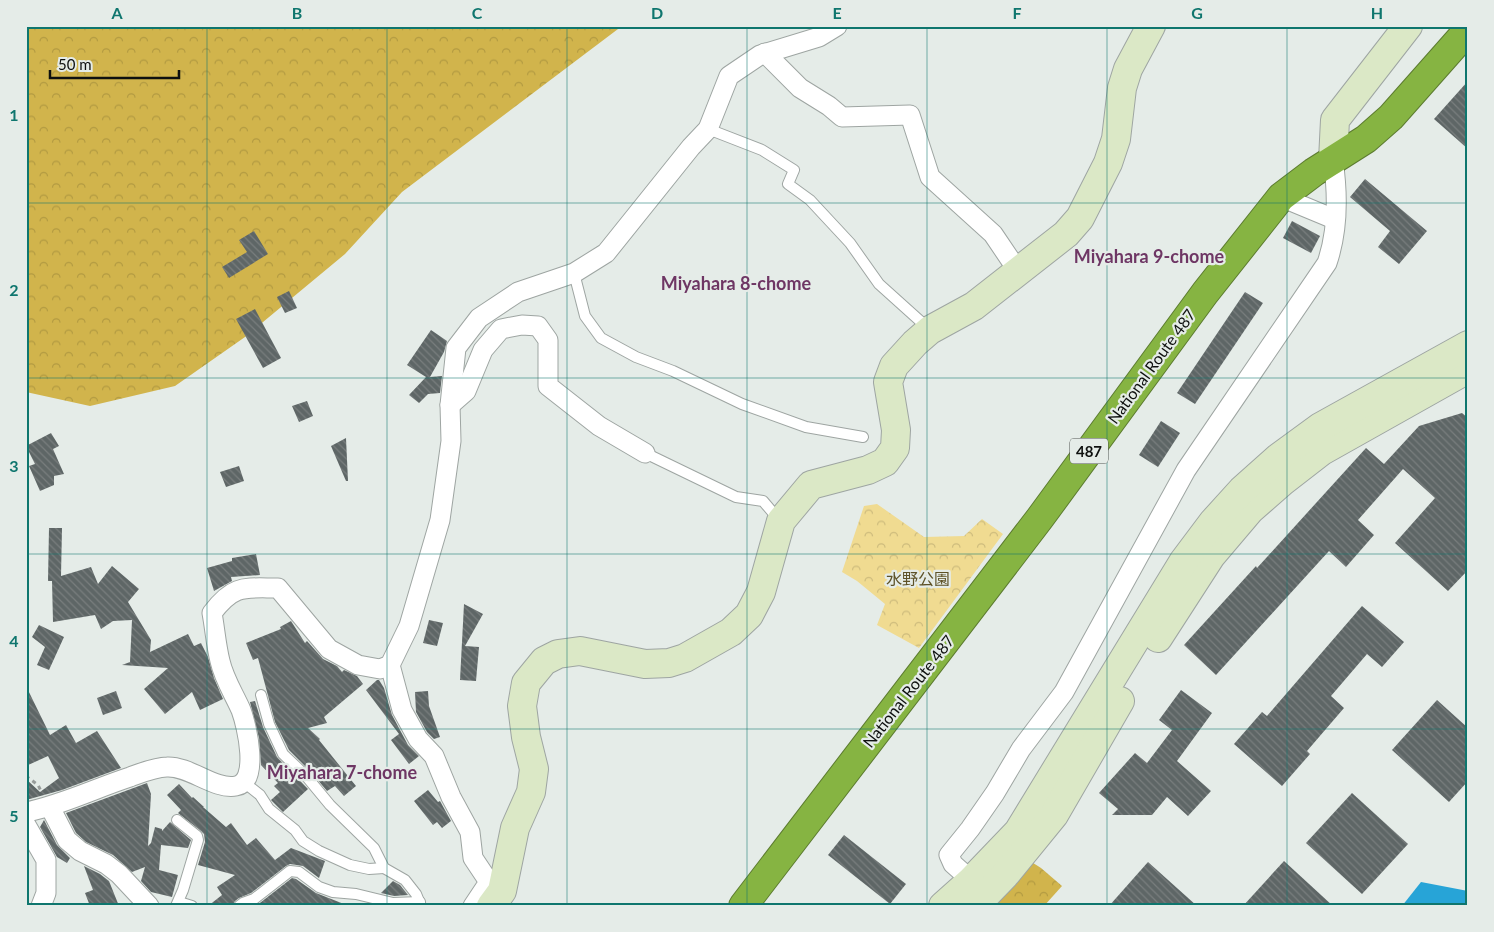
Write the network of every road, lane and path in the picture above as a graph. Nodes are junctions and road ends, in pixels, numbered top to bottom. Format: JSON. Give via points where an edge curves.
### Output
{"nodes":[{"id":1,"x":837,"y":26,"type":"edge"},
{"id":2,"x":1152,"y":26,"type":"edge"},
{"id":3,"x":1408,"y":26,"type":"edge"},
{"id":4,"x":1468,"y":30,"type":"edge"},
{"id":5,"x":764,"y":54,"type":"junction"},
{"id":6,"x":708,"y":129,"type":"junction"},
{"id":7,"x":1332,"y":160,"type":"junction"},
{"id":8,"x":1281,"y":197,"type":"junction"},
{"id":9,"x":1334,"y":219,"type":"junction"},
{"id":10,"x":1018,"y":271,"type":"junction"},
{"id":11,"x":574,"y":273,"type":"junction"},
{"id":12,"x":930,"y":330,"type":"junction"},
{"id":13,"x":1468,"y":345,"type":"edge"},
{"id":14,"x":1468,"y":369,"type":"edge"},
{"id":15,"x":450,"y":405,"type":"junction"},
{"id":16,"x":863,"y":436,"type":"dead end"},
{"id":17,"x":645,"y":453,"type":"joint"},
{"id":18,"x":781,"y":521,"type":"junction"},
{"id":19,"x":390,"y":665,"type":"junction"},
{"id":20,"x":261,"y":695,"type":"dead end"},
{"id":21,"x":245,"y":783,"type":"junction"},
{"id":22,"x":50,"y":807,"type":"junction"},
{"id":23,"x":26,"y":812,"type":"edge"},
{"id":24,"x":177,"y":820,"type":"dead end"},
{"id":25,"x":26,"y":826,"type":"edge"},
{"id":26,"x":384,"y":868,"type":"junction"},
{"id":27,"x":977,"y":893,"type":"edge"},
{"id":28,"x":177,"y":904,"type":"edge"},
{"id":29,"x":420,"y":904,"type":"edge"},
{"id":30,"x":41,"y":906,"type":"edge"},
{"id":31,"x":148,"y":906,"type":"edge"},
{"id":32,"x":192,"y":906,"type":"edge"},
{"id":33,"x":239,"y":906,"type":"edge"},
{"id":34,"x":487,"y":906,"type":"edge"},
{"id":35,"x":743,"y":906,"type":"edge"},
{"id":36,"x":943,"y":906,"type":"edge"}],
"edges":[{"from":1,"to":5,"type":"street","via":[[819,37]]},
{"from":2,"to":10,"type":"street","via":[[1128,69],[1122,88],[1116,139],[1108,163],[1080,218],[1066,234]]},
{"from":3,"to":7,"type":"street","via":[[1335,120]]},
{"from":4,"to":7,"type":"highway","name":"National Route 487","number":"487","via":[[1391,117],[1366,139]]},
{"from":5,"to":6,"type":"street","via":[[728,76]]},
{"from":5,"to":10,"type":"street","via":[[800,88],[842,117],[910,116],[930,177],[993,234]]},
{"from":6,"to":11,"type":"street","via":[[606,253]]},
{"from":6,"to":12,"type":"lane","via":[[762,150],[794,170],[788,184],[810,200],[850,243],[879,284]]},
{"from":7,"to":8,"type":"highway","name":"National Route 487","number":"487"},
{"from":7,"to":9,"type":"street","via":[[1336,184]]},
{"from":8,"to":9,"type":"street"},
{"from":8,"to":35,"type":"highway","name":"National Route 487","number":"487","via":[[1205,292],[1034,526]]},
{"from":9,"to":27,"type":"street","via":[[1333,246],[1327,263],[1186,470],[1064,692],[949,855]]},
{"from":10,"to":12,"type":"street","via":[[974,306]]},
{"from":11,"to":15,"type":"street","via":[[518,292],[479,318],[456,348]]},
{"from":11,"to":16,"type":"lane","via":[[585,316],[601,338],[742,404],[806,427]]},
{"from":12,"to":18,"type":"street","via":[[894,366],[888,382],[896,430],[895,448],[886,462],[811,485]]},
{"from":13,"to":27,"type":"street","via":[[1320,427],[1279,457],[1213,522],[1183,562],[1018,832]]},
{"from":14,"to":27,"type":"street","via":[[1322,451],[1250,510],[1211,556],[1139,668],[1054,815],[1005,875]]},
{"from":15,"to":17,"type":"street","via":[[466,391],[484,350],[501,329],[538,326],[548,340],[548,386],[599,426]]},
{"from":15,"to":19,"type":"street","via":[[450,442],[440,520],[409,626]]},
{"from":17,"to":18,"type":"lane","via":[[736,497],[763,501]]},
{"from":18,"to":34,"type":"street","via":[[761,592],[749,615],[731,632],[686,658],[669,663],[645,664],[580,652],[558,654],[544,661],[526,683],[522,706],[534,769],[531,792],[515,828],[502,892]]},
{"from":19,"to":21,"type":"street","via":[[380,669],[358,665],[329,649],[278,588],[246,588],[224,598],[212,613],[220,662],[246,727],[250,764]]},
{"from":19,"to":34,"type":"street","via":[[402,710],[418,739],[434,756],[470,832],[473,858],[489,882]]},
{"from":20,"to":26,"type":"lane","via":[[269,724],[283,754],[374,848]]},
{"from":21,"to":22,"type":"street","via":[[226,785],[167,767],[93,789]]},
{"from":21,"to":26,"type":"lane","via":[[260,794],[269,809],[295,830],[303,841],[318,851],[369,869]]},
{"from":22,"to":23,"type":"street"},
{"from":22,"to":31,"type":"street","via":[[67,840],[119,874]]},
{"from":24,"to":28,"type":"lane","via":[[198,840]]},
{"from":25,"to":30,"type":"street","via":[[46,860],[46,893]]},
{"from":26,"to":29,"type":"lane","via":[[405,880]]},
{"from":27,"to":36,"type":"street"},
{"from":28,"to":32,"type":"lane"},
{"from":29,"to":33,"type":"lane","via":[[393,903],[333,892],[319,887],[299,872],[290,871],[254,899]]}]}
